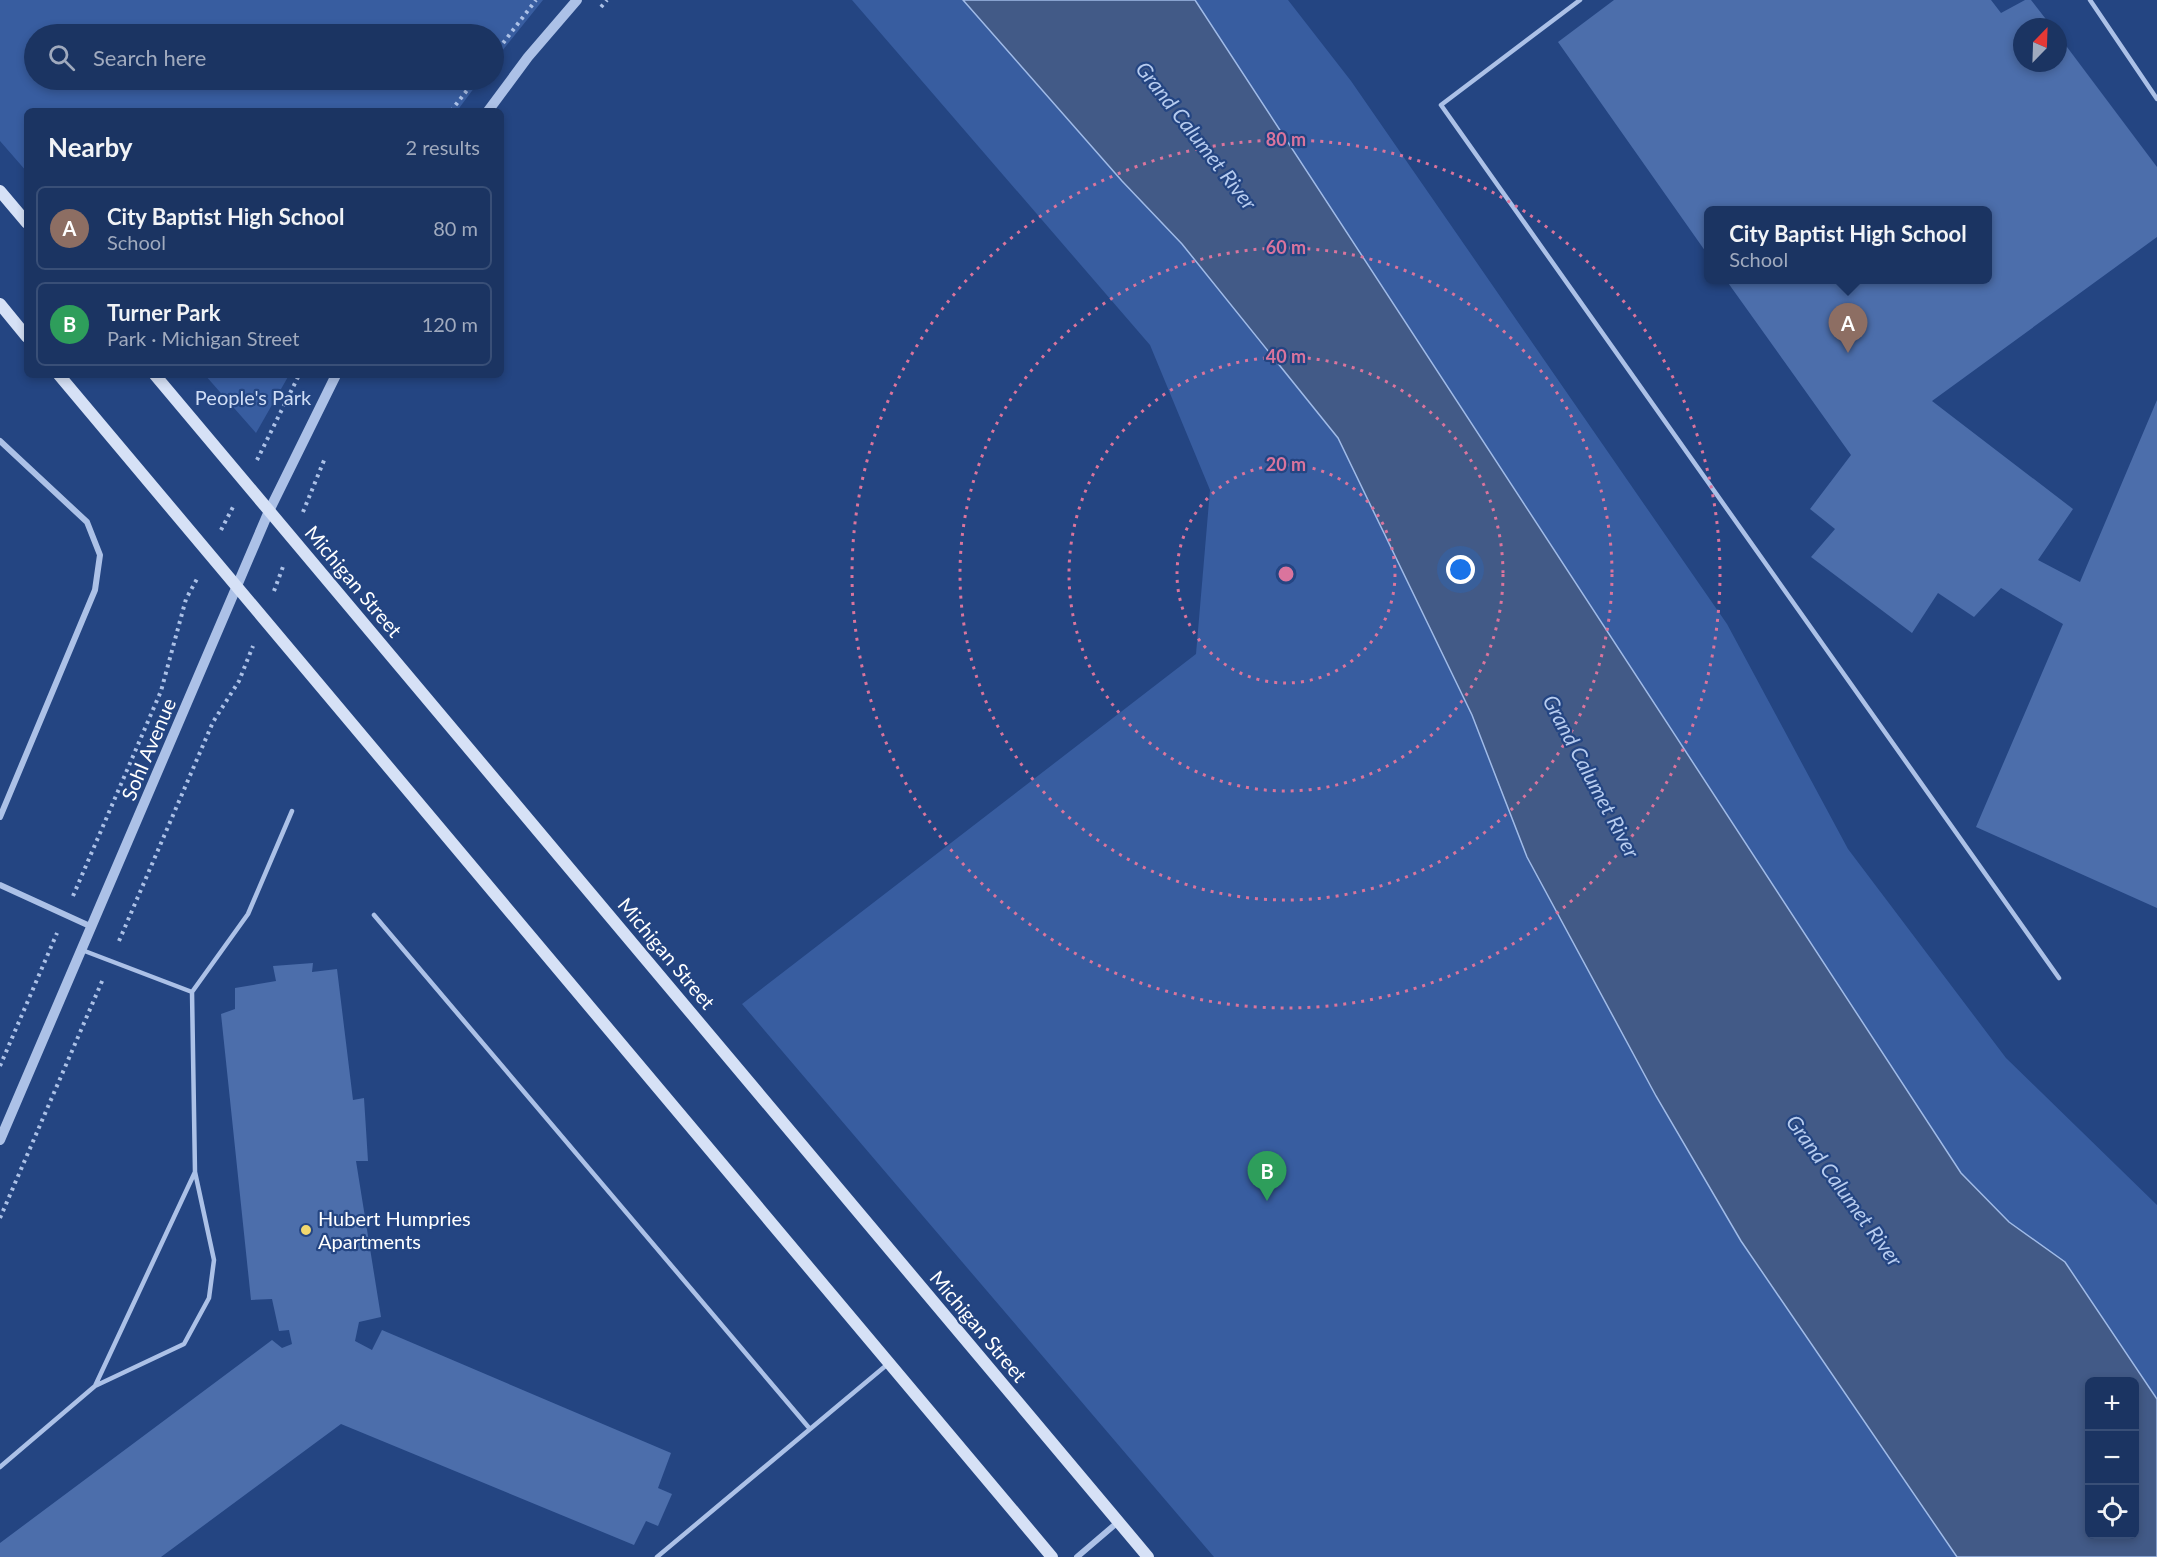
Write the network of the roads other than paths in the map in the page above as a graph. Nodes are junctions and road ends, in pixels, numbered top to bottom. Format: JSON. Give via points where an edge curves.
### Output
{"nodes":[{"id":1,"x":577,"y":0,"type":"edge"},
{"id":2,"x":1580,"y":0,"type":"edge"},
{"id":3,"x":2090,"y":0,"type":"edge"},
{"id":4,"x":2157,"y":99,"type":"edge"},
{"id":5,"x":491,"y":108,"type":"edge"},
{"id":6,"x":0,"y":191,"type":"edge"},
{"id":7,"x":24,"y":219,"type":"edge"},
{"id":8,"x":0,"y":304,"type":"edge"},
{"id":9,"x":24,"y":333,"type":"edge"},
{"id":10,"x":62,"y":378,"type":"edge"},
{"id":11,"x":158,"y":378,"type":"edge"},
{"id":12,"x":335,"y":378,"type":"edge"},
{"id":13,"x":0,"y":441,"type":"edge"},
{"id":14,"x":269,"y":511,"type":"junction"},
{"id":15,"x":238,"y":588,"type":"junction"},
{"id":16,"x":3,"y":802,"type":"edge"},
{"id":17,"x":292,"y":811,"type":"dead end"},
{"id":18,"x":0,"y":817,"type":"edge"},
{"id":19,"x":0,"y":885,"type":"edge"},
{"id":20,"x":374,"y":915,"type":"dead end"},
{"id":21,"x":92,"y":927,"type":"junction"},
{"id":22,"x":82,"y":950,"type":"junction"},
{"id":23,"x":2059,"y":978,"type":"dead end"},
{"id":24,"x":192,"y":992,"type":"junction"},
{"id":25,"x":0,"y":1140,"type":"edge"},
{"id":26,"x":195,"y":1172,"type":"junction"},
{"id":27,"x":889,"y":1363,"type":"junction"},
{"id":28,"x":95,"y":1386,"type":"junction"},
{"id":29,"x":810,"y":1429,"type":"junction"},
{"id":30,"x":0,"y":1467,"type":"edge"},
{"id":31,"x":1118,"y":1522,"type":"junction"},
{"id":32,"x":657,"y":1557,"type":"edge"},
{"id":33,"x":1052,"y":1557,"type":"edge"},
{"id":34,"x":1077,"y":1557,"type":"edge"},
{"id":35,"x":1148,"y":1557,"type":"edge"}],
"edges":[{"from":1,"to":5,"type":"street"},
{"from":2,"to":23,"type":"lane","via":[[1441,105]]},
{"from":3,"to":4,"type":"lane"},
{"from":6,"to":7,"type":"main road"},
{"from":8,"to":9,"type":"main road"},
{"from":10,"to":15,"type":"main road"},
{"from":11,"to":14,"type":"main road","name":"Michigan Street"},
{"from":12,"to":14,"type":"street","name":"Sohl Avenue"},
{"from":13,"to":16,"type":"street","via":[[87,522],[100,555],[95,590]]},
{"from":14,"to":15,"type":"street","name":"Sohl Avenue"},
{"from":14,"to":31,"type":"main road","name":"Michigan Street"},
{"from":15,"to":21,"type":"street","name":"Sohl Avenue"},
{"from":15,"to":27,"type":"main road"},
{"from":16,"to":18,"type":"street"},
{"from":17,"to":24,"type":"lane","via":[[248,914]]},
{"from":19,"to":21,"type":"street"},
{"from":20,"to":29,"type":"lane"},
{"from":21,"to":22,"type":"street","name":"Sohl Avenue"},
{"from":22,"to":24,"type":"lane"},
{"from":22,"to":25,"type":"street","name":"Sohl Avenue"},
{"from":24,"to":26,"type":"lane"},
{"from":26,"to":28,"type":"lane"},
{"from":26,"to":28,"type":"lane","via":[[214,1260],[209,1299],[184,1344]]},
{"from":27,"to":29,"type":"lane"},
{"from":27,"to":33,"type":"main road"},
{"from":28,"to":30,"type":"lane"},
{"from":29,"to":32,"type":"lane"},
{"from":31,"to":34,"type":"street"},
{"from":31,"to":35,"type":"main road","name":"Michigan Street"}]}
